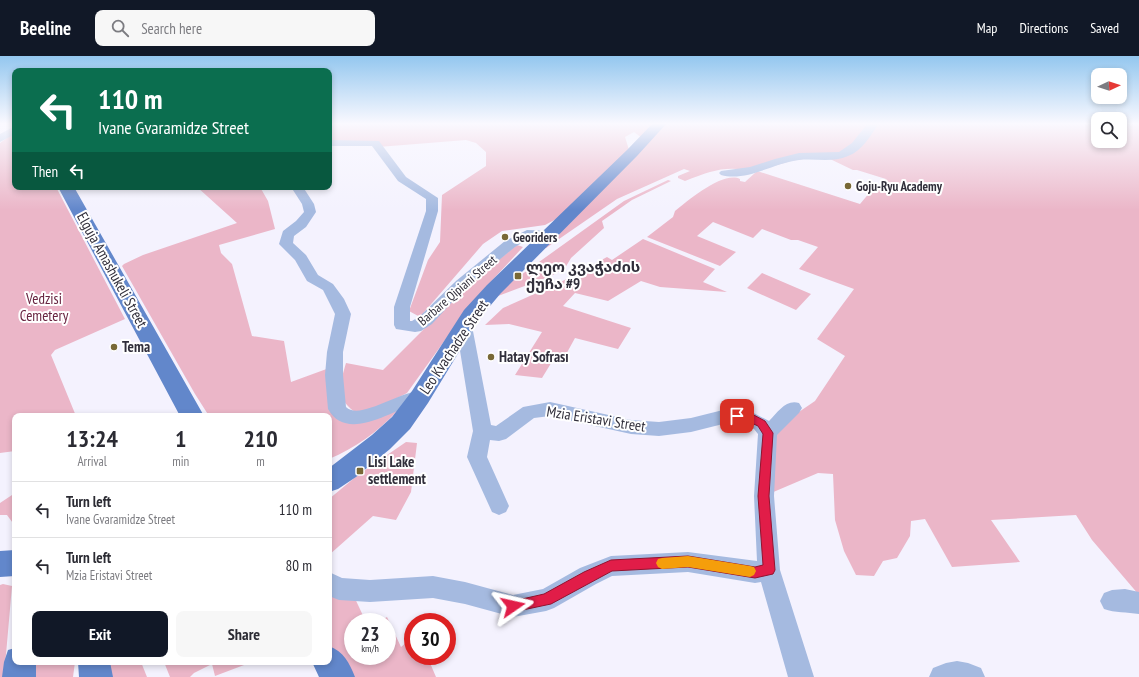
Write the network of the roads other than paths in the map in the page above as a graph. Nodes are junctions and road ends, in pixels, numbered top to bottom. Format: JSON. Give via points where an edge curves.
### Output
{"nodes":[{"id":1,"x":382,"y":152,"type":"edge"},
{"id":2,"x":633,"y":152,"type":"edge"},
{"id":3,"x":848,"y":152,"type":"edge"},
{"id":4,"x":726,"y":173,"type":"dead end"},
{"id":5,"x":68,"y":190,"type":"edge"},
{"id":6,"x":299,"y":190,"type":"edge"},
{"id":7,"x":549,"y":234,"type":"junction"},
{"id":8,"x":464,"y":326,"type":"junction"},
{"id":9,"x":420,"y":397,"type":"junction"},
{"id":10,"x":792,"y":408,"type":"dead end"},
{"id":11,"x":190,"y":413,"type":"edge"},
{"id":12,"x":482,"y":431,"type":"junction"},
{"id":13,"x":768,"y":433,"type":"junction"},
{"id":14,"x":367,"y":452,"type":"junction"},
{"id":15,"x":332,"y":468,"type":"edge"},
{"id":16,"x":332,"y":479,"type":"edge"},
{"id":17,"x":499,"y":506,"type":"dead end"},
{"id":18,"x":12,"y":563,"type":"edge"},
{"id":19,"x":0,"y":564,"type":"edge"},
{"id":20,"x":769,"y":570,"type":"junction"},
{"id":21,"x":332,"y":585,"type":"edge"},
{"id":22,"x":1112,"y":601,"type":"dead end"},
{"id":23,"x":1139,"y":603,"type":"edge"},
{"id":24,"x":20,"y":665,"type":"edge"},
{"id":25,"x":94,"y":665,"type":"edge"},
{"id":26,"x":330,"y":665,"type":"edge"},
{"id":27,"x":19,"y":677,"type":"edge"},
{"id":28,"x":96,"y":677,"type":"edge"},
{"id":29,"x":338,"y":677,"type":"edge"},
{"id":30,"x":801,"y":677,"type":"edge"}],
"edges":[{"from":1,"to":7,"type":"street","name":"Barbare Qipiani Street","via":[[402,179],[432,198],[432,211],[402,307],[402,325],[415,327],[426,320],[461,284],[510,244],[527,234]]},
{"from":2,"to":7,"type":"main road","name":"Leo Kvachadze Street"},
{"from":3,"to":4,"type":"street","via":[[833,158],[799,157],[751,170]]},
{"from":5,"to":11,"type":"main road","name":"Elguja Amashukeli Street"},
{"from":6,"to":9,"type":"street","via":[[310,212],[301,224],[288,234],[286,244],[301,258],[312,278],[328,287],[343,314],[335,352],[337,409],[348,416],[362,416]]},
{"from":7,"to":8,"type":"main road","name":"Leo Kvachadze Street","via":[[494,289]]},
{"from":8,"to":9,"type":"main road","name":"Leo Kvachadze Street"},
{"from":8,"to":12,"type":"street"},
{"from":9,"to":14,"type":"main road","name":"Leo Kvachadze Street","via":[[401,423]]},
{"from":10,"to":13,"type":"street"},
{"from":12,"to":13,"type":"street","name":"Mzia Eristavi Street","via":[[499,434],[529,412],[550,409],[630,427],[659,429],[691,425],[727,416],[746,416],[761,424]]},
{"from":12,"to":17,"type":"street","via":[[477,457]]},
{"from":13,"to":20,"type":"street","via":[[764,496]]},
{"from":14,"to":15,"type":"main road","name":"Leo Kvachadze Street"},
{"from":14,"to":16,"type":"main road","name":"Leo Kvachadze Street"},
{"from":18,"to":19,"type":"main road"},
{"from":20,"to":21,"type":"street","via":[[755,572],[688,562],[611,566],[546,600],[513,606],[433,587],[370,591],[339,589]]},
{"from":20,"to":30,"type":"street"},
{"from":22,"to":23,"type":"street"},
{"from":24,"to":27,"type":"main road"},
{"from":25,"to":28,"type":"main road"},
{"from":26,"to":29,"type":"main road"}]}
